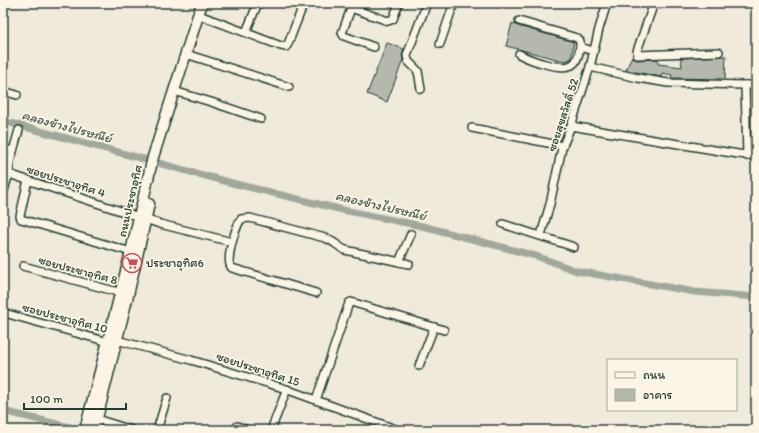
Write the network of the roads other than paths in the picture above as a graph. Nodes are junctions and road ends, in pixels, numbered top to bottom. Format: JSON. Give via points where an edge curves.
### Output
{"nodes":[{"id":1,"x":202,"y":3,"type":"edge"},
{"id":2,"x":210,"y":3,"type":"edge"},
{"id":3,"x":258,"y":3,"type":"edge"},
{"id":4,"x":304,"y":3,"type":"edge"},
{"id":5,"x":400,"y":3,"type":"edge"},
{"id":6,"x":427,"y":3,"type":"edge"},
{"id":7,"x":454,"y":3,"type":"edge"},
{"id":8,"x":607,"y":3,"type":"edge"},
{"id":9,"x":654,"y":3,"type":"edge"},
{"id":10,"x":352,"y":6,"type":"edge"},
{"id":11,"x":202,"y":16,"type":"junction"},
{"id":12,"x":519,"y":21,"type":"dead end"},
{"id":13,"x":246,"y":32,"type":"junction"},
{"id":14,"x":440,"y":44,"type":"dead end"},
{"id":15,"x":374,"y":47,"type":"dead end"},
{"id":16,"x":580,"y":47,"type":"junction"},
{"id":17,"x":593,"y":50,"type":"junction"},
{"id":18,"x":719,"y":52,"type":"dead end"},
{"id":19,"x":519,"y":54,"type":"dead end"},
{"id":20,"x":190,"y":55,"type":"junction"},
{"id":21,"x":590,"y":67,"type":"junction"},
{"id":22,"x":745,"y":85,"type":"junction"},
{"id":23,"x":756,"y":85,"type":"edge"},
{"id":24,"x":290,"y":87,"type":"dead end"},
{"id":25,"x":421,"y":89,"type":"dead end"},
{"id":26,"x":3,"y":91,"type":"edge"},
{"id":27,"x":177,"y":92,"type":"junction"},
{"id":28,"x":17,"y":95,"type":"dead end"},
{"id":29,"x":261,"y":118,"type":"dead end"},
{"id":30,"x":571,"y":126,"type":"junction"},
{"id":31,"x":472,"y":128,"type":"dead end"},
{"id":32,"x":19,"y":130,"type":"dead end"},
{"id":33,"x":563,"y":146,"type":"junction"},
{"id":34,"x":3,"y":148,"type":"edge"},
{"id":35,"x":13,"y":151,"type":"junction"},
{"id":36,"x":747,"y":156,"type":"junction"},
{"id":37,"x":756,"y":156,"type":"edge"},
{"id":38,"x":9,"y":174,"type":"junction"},
{"id":39,"x":28,"y":180,"type":"junction"},
{"id":40,"x":3,"y":190,"type":"edge"},
{"id":41,"x":142,"y":218,"type":"junction"},
{"id":42,"x":502,"y":224,"type":"dead end"},
{"id":43,"x":411,"y":234,"type":"dead end"},
{"id":44,"x":541,"y":235,"type":"junction"},
{"id":45,"x":232,"y":242,"type":"junction"},
{"id":46,"x":574,"y":247,"type":"dead end"},
{"id":47,"x":131,"y":252,"type":"junction"},
{"id":48,"x":400,"y":262,"type":"junction"},
{"id":49,"x":409,"y":264,"type":"dead end"},
{"id":50,"x":23,"y":266,"type":"dead end"},
{"id":51,"x":316,"y":293,"type":"dead end"},
{"id":52,"x":125,"y":294,"type":"junction"},
{"id":53,"x":8,"y":314,"type":"dead end"},
{"id":54,"x":434,"y":327,"type":"junction"},
{"id":55,"x":444,"y":330,"type":"dead end"},
{"id":56,"x":112,"y":341,"type":"junction"},
{"id":57,"x":419,"y":366,"type":"dead end"},
{"id":58,"x":287,"y":389,"type":"junction"},
{"id":59,"x":167,"y":398,"type":"dead end"},
{"id":60,"x":316,"y":400,"type":"junction"},
{"id":61,"x":91,"y":425,"type":"edge"},
{"id":62,"x":237,"y":426,"type":"dead end"},
{"id":63,"x":132,"y":430,"type":"edge"},
{"id":64,"x":157,"y":430,"type":"edge"},
{"id":65,"x":247,"y":430,"type":"edge"},
{"id":66,"x":271,"y":430,"type":"edge"},
{"id":67,"x":398,"y":430,"type":"edge"}],
"edges":[{"from":1,"to":11,"type":"main road","name":"ถนนประชาอุทิศ"},
{"from":2,"to":11,"type":"main road","name":"ถนนประชาอุทิศ"},
{"from":3,"to":13,"type":"street"},
{"from":4,"to":13,"type":"street","via":[[286,47]]},
{"from":5,"to":10,"type":"street","via":[[392,21]]},
{"from":6,"to":25,"type":"street","via":[[407,55],[408,61],[418,71]]},
{"from":7,"to":14,"type":"street"},
{"from":8,"to":17,"type":"street","name":"ซอยสุขสวัสดิ์ 52"},
{"from":9,"to":18,"type":"street","via":[[636,51],[638,54]]},
{"from":10,"to":15,"type":"street","via":[[342,31],[344,36]]},
{"from":11,"to":13,"type":"street"},
{"from":11,"to":20,"type":"main road","name":"ถนนประชาอุทิศ"},
{"from":12,"to":16,"type":"street","via":[[577,38]]},
{"from":16,"to":17,"type":"street"},
{"from":16,"to":19,"type":"street","via":[[576,62],[570,66],[550,65]]},
{"from":17,"to":21,"type":"street","name":"ซอยสุขสวัสดิ์ 52"},
{"from":20,"to":24,"type":"street"},
{"from":20,"to":27,"type":"main road","name":"ถนนประชาอุทิศ"},
{"from":21,"to":22,"type":"street","via":[[660,82]]},
{"from":21,"to":30,"type":"street","name":"ซอยสุขสวัสดิ์ 52"},
{"from":22,"to":23,"type":"street"},
{"from":22,"to":36,"type":"street"},
{"from":26,"to":28,"type":"street"},
{"from":27,"to":29,"type":"street"},
{"from":27,"to":41,"type":"main road","name":"ถนนประชาอุทิศ","via":[[155,162]]},
{"from":30,"to":33,"type":"street","name":"ซอยสุขสวัสดิ์ 52"},
{"from":30,"to":36,"type":"street"},
{"from":31,"to":33,"type":"street"},
{"from":32,"to":35,"type":"street"},
{"from":33,"to":44,"type":"street","name":"ซอยสุขสวัสดิ์ 52"},
{"from":34,"to":35,"type":"street"},
{"from":35,"to":38,"type":"street"},
{"from":36,"to":37,"type":"street"},
{"from":38,"to":39,"type":"street","name":"ซอยประชาอุทิศ 4"},
{"from":38,"to":40,"type":"street"},
{"from":39,"to":41,"type":"street","name":"ซอยประชาอุทิศ 4"},
{"from":39,"to":47,"type":"street","via":[[21,219]]},
{"from":41,"to":45,"type":"street","name":"ซอยประชาอุทิศ 4"},
{"from":41,"to":47,"type":"main road","name":"ถนนประชาอุทิศ"},
{"from":41,"to":52,"type":"main road","name":"ถนนประชาอุทิศ"},
{"from":42,"to":44,"type":"street"},
{"from":43,"to":48,"type":"street"},
{"from":44,"to":46,"type":"street"},
{"from":45,"to":48,"type":"street","via":[[240,221],[250,218],[325,238],[345,250]]},
{"from":45,"to":51,"type":"street","via":[[229,262],[232,268]]},
{"from":47,"to":52,"type":"main road","name":"ถนนประชาอุทิศ"},
{"from":48,"to":49,"type":"street"},
{"from":50,"to":52,"type":"street","name":"ซอยประชาอุทิศ 8"},
{"from":52,"to":56,"type":"main road","name":"ถนนประชาอุทิศ"},
{"from":53,"to":56,"type":"street","name":"ซอยประชาอุทิศ 10"},
{"from":54,"to":55,"type":"street"},
{"from":54,"to":57,"type":"street"},
{"from":54,"to":60,"type":"street","via":[[349,303]]},
{"from":56,"to":58,"type":"street","name":"ซอยประชาอุทิศ 15","via":[[191,360]]},
{"from":56,"to":61,"type":"main road","name":"ถนนประชาอุทิศ"},
{"from":58,"to":60,"type":"street","name":"ซอยประชาอุทิศ 15"},
{"from":58,"to":66,"type":"street"},
{"from":59,"to":64,"type":"street"},
{"from":60,"to":67,"type":"street","name":"ซอยประชาอุทิศ 15"},
{"from":61,"to":63,"type":"street"},
{"from":62,"to":65,"type":"street"}]}
